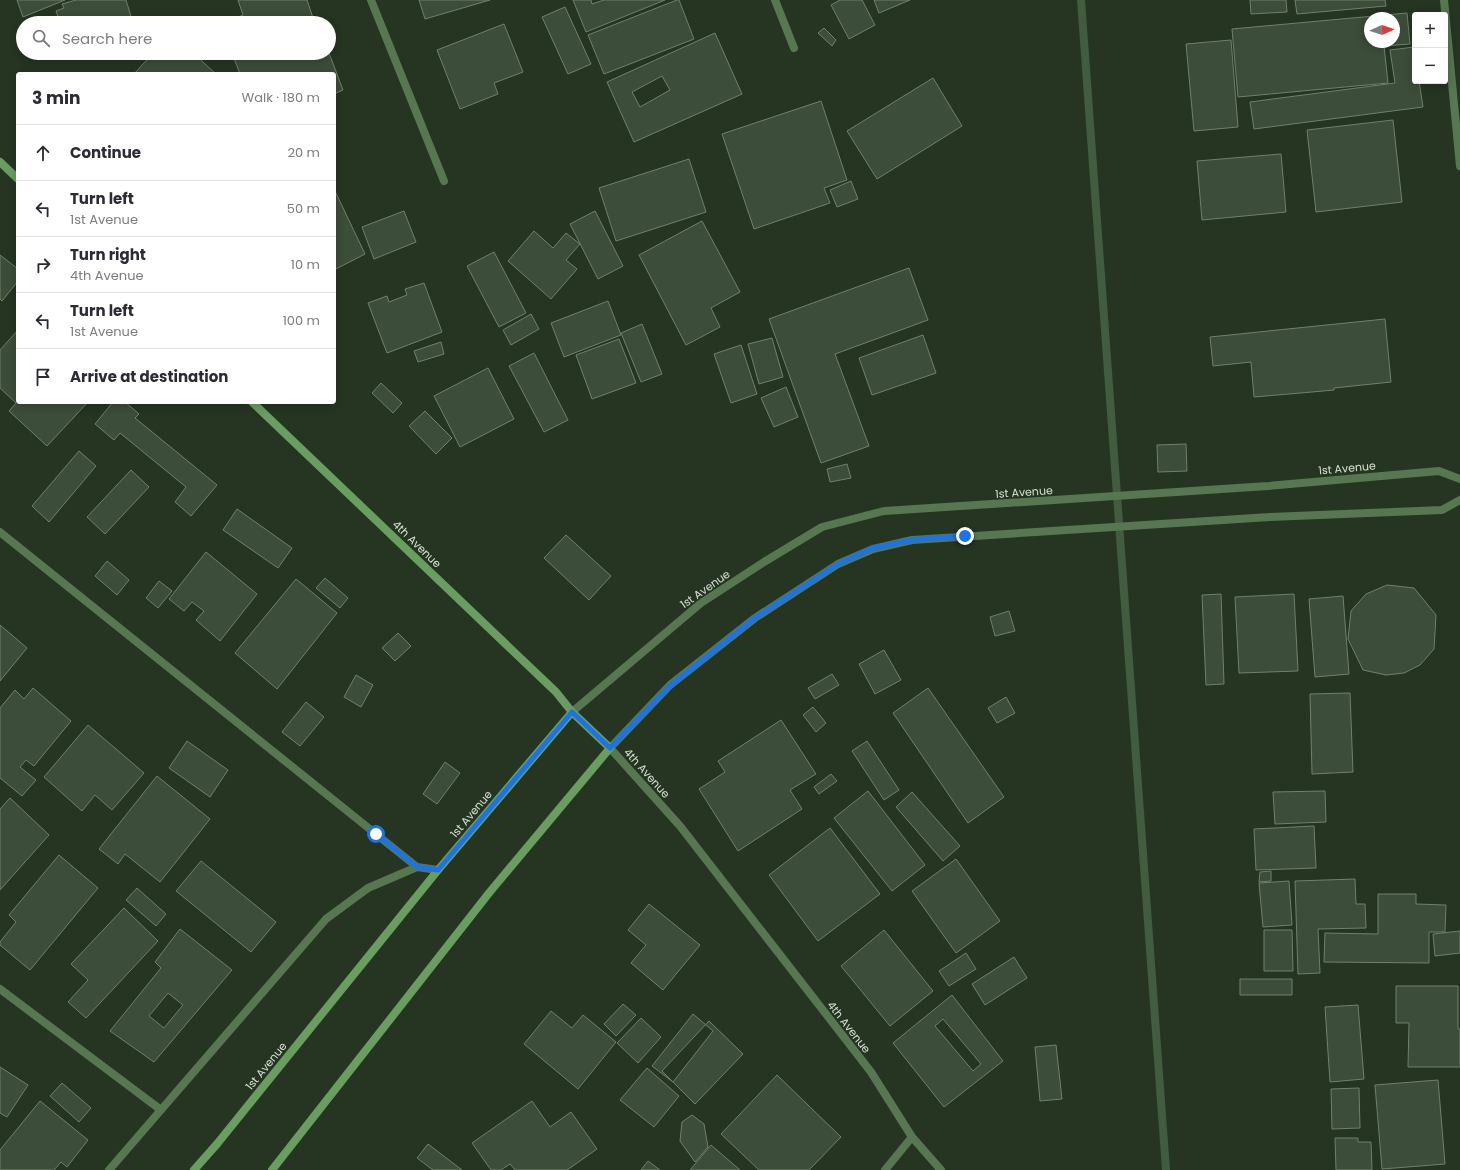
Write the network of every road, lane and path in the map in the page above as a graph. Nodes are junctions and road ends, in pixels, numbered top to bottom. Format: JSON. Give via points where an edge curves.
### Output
{"nodes":[{"id":1,"x":371,"y":0,"type":"edge"},
{"id":2,"x":775,"y":0,"type":"edge"},
{"id":3,"x":1444,"y":0,"type":"edge"},
{"id":4,"x":794,"y":48,"type":"dead end"},
{"id":5,"x":0,"y":162,"type":"edge"},
{"id":6,"x":1460,"y":166,"type":"edge"},
{"id":7,"x":16,"y":177,"type":"edge"},
{"id":8,"x":444,"y":181,"type":"dead end"},
{"id":9,"x":254,"y":404,"type":"edge"},
{"id":10,"x":1460,"y":479,"type":"edge"},
{"id":11,"x":1460,"y":500,"type":"edge"},
{"id":12,"x":0,"y":532,"type":"edge"},
{"id":13,"x":572,"y":712,"type":"junction"},
{"id":14,"x":610,"y":748,"type":"junction"},
{"id":15,"x":417,"y":867,"type":"junction"},
{"id":16,"x":438,"y":870,"type":"junction"},
{"id":17,"x":0,"y":989,"type":"edge"},
{"id":18,"x":160,"y":1110,"type":"junction"},
{"id":19,"x":912,"y":1137,"type":"junction"},
{"id":20,"x":109,"y":1170,"type":"edge"},
{"id":21,"x":194,"y":1170,"type":"edge"},
{"id":22,"x":272,"y":1170,"type":"edge"},
{"id":23,"x":885,"y":1170,"type":"edge"},
{"id":24,"x":941,"y":1170,"type":"edge"}],
"edges":[{"from":1,"to":8,"type":"street"},
{"from":2,"to":4,"type":"street"},
{"from":3,"to":6,"type":"street"},
{"from":5,"to":7,"type":"main road"},
{"from":9,"to":13,"type":"main road","name":"4th Avenue","via":[[556,692]]},
{"from":10,"to":13,"type":"street","name":"1st Avenue","via":[[1439,471],[1268,486],[884,512],[822,527],[701,603]]},
{"from":11,"to":14,"type":"street","via":[[1442,510],[1270,517],[965,536],[912,540],[873,548],[838,564],[755,618],[676,681]]},
{"from":12,"to":15,"type":"street"},
{"from":13,"to":14,"type":"main road","name":"4th Avenue"},
{"from":13,"to":16,"type":"main road","name":"1st Avenue"},
{"from":14,"to":19,"type":"street","name":"4th Avenue","via":[[695,845],[870,1072]]},
{"from":14,"to":22,"type":"main road","via":[[489,893]]},
{"from":15,"to":16,"type":"street"},
{"from":15,"to":18,"type":"street","via":[[368,888],[326,919]]},
{"from":16,"to":21,"type":"main road","name":"1st Avenue"},
{"from":17,"to":18,"type":"street"},
{"from":18,"to":20,"type":"street"},
{"from":19,"to":23,"type":"street"},
{"from":19,"to":24,"type":"street","name":"4th Avenue"}]}
